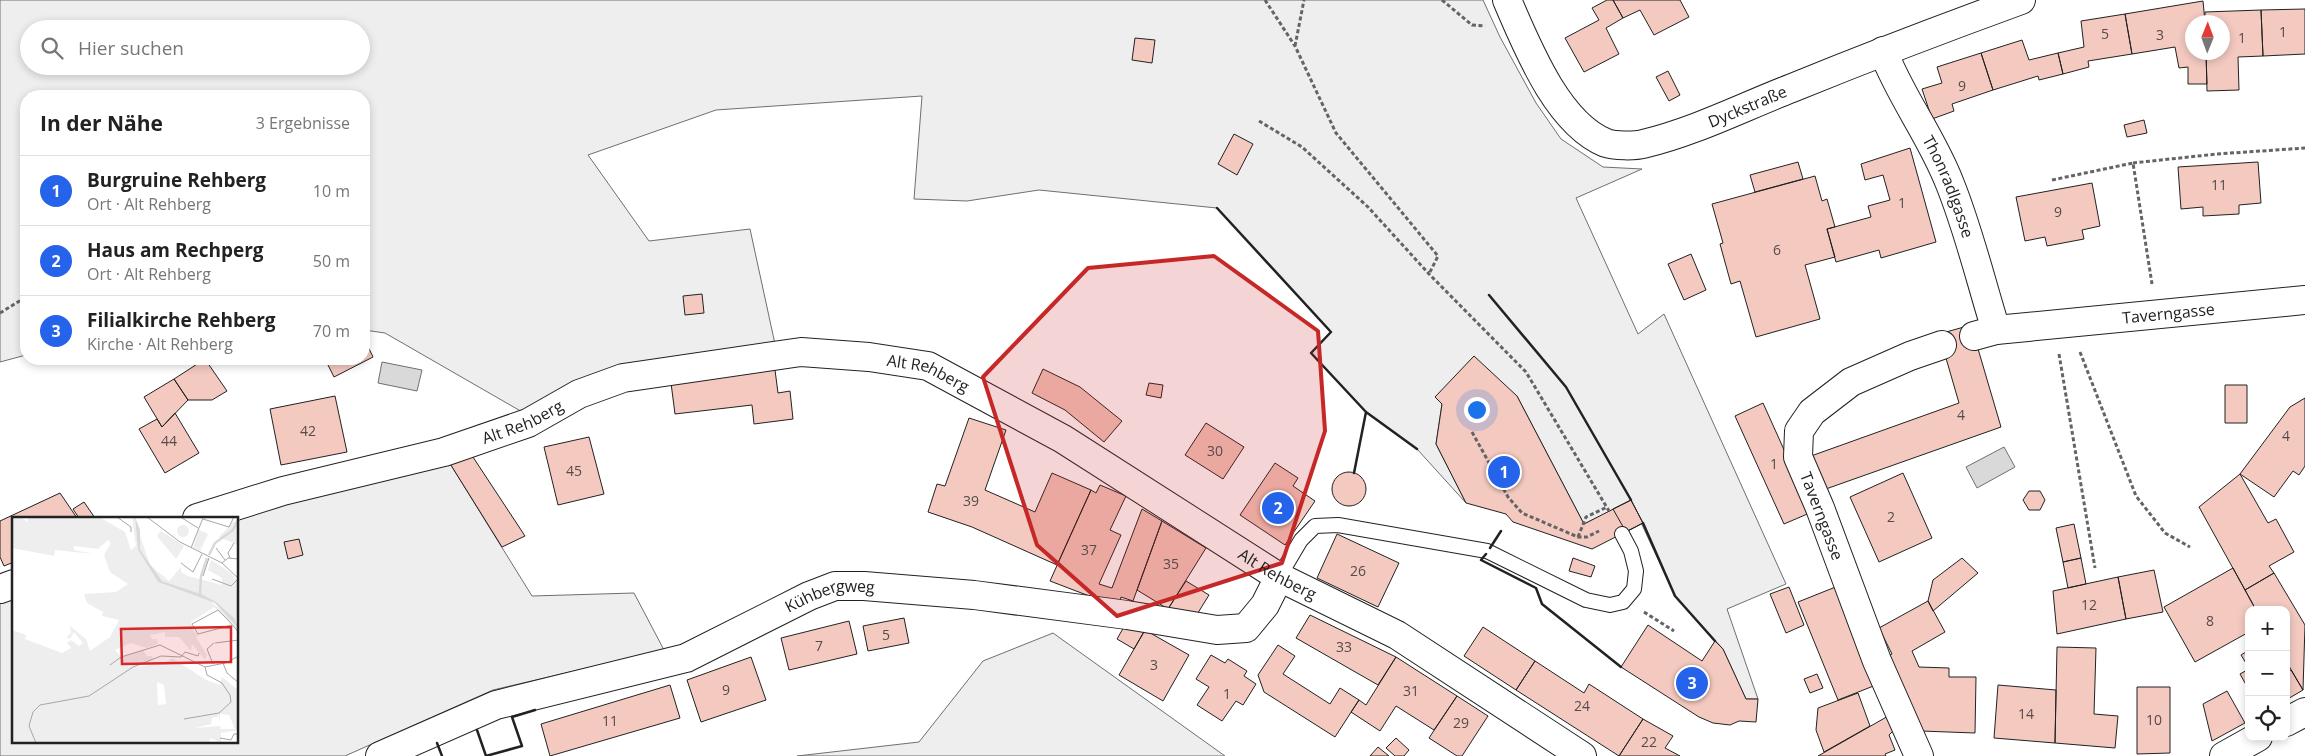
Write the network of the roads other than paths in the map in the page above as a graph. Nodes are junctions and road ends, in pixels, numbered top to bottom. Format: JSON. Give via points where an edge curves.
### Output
{"nodes":[{"id":1,"x":1507,"y":0,"type":"edge"},
{"id":2,"x":2021,"y":0,"type":"edge"},
{"id":3,"x":1883,"y":51,"type":"junction"},
{"id":4,"x":2305,"y":300,"type":"edge"},
{"id":5,"x":1985,"y":333,"type":"joint"},
{"id":6,"x":1942,"y":345,"type":"dead end"},
{"id":7,"x":200,"y":517,"type":"edge"},
{"id":8,"x":1622,"y":534,"type":"dead end"},
{"id":9,"x":1279,"y":577,"type":"junction"},
{"id":10,"x":12,"y":585,"type":"edge"},
{"id":11,"x":0,"y":589,"type":"edge"},
{"id":12,"x":2305,"y":712,"type":"edge"},
{"id":13,"x":2290,"y":720,"type":"edge"},
{"id":14,"x":2251,"y":741,"type":"edge"},
{"id":15,"x":380,"y":756,"type":"edge"},
{"id":16,"x":1582,"y":756,"type":"edge"},
{"id":17,"x":1919,"y":756,"type":"edge"},
{"id":18,"x":2224,"y":756,"type":"edge"}],
"edges":[{"from":1,"to":3,"type":"street","name":"Dyckstraße","via":[[1553,92],[1578,126],[1607,143],[1641,144],[1683,132]]},
{"from":2,"to":3,"type":"street","name":"Dyckstraße"},
{"from":3,"to":5,"type":"street","name":"Thonradlgasse","via":[[1894,79],[1950,183]]},
{"from":4,"to":5,"type":"street","name":"Taverngasse"},
{"from":6,"to":17,"type":"street","name":"Taverngasse","via":[[1852,382],[1812,412],[1799,431],[1798,457],[1877,661]]},
{"from":7,"to":9,"type":"street","name":"Alt Rehberg","via":[[283,491],[444,452],[528,423],[579,394],[623,378],[801,352],[928,366],[1063,439]]},
{"from":8,"to":9,"type":"lane","via":[[1636,571],[1634,589],[1623,602],[1610,605],[1586,600],[1488,551],[1338,524],[1315,526],[1301,540]]},
{"from":9,"to":15,"type":"street","name":"Kühbergweg","via":[[1265,605],[1246,628],[1217,630],[974,595],[835,586],[686,658],[496,705]]},
{"from":9,"to":16,"type":"street","name":"Alt Rehberg","via":[[1397,634]]},
{"from":10,"to":11,"type":"street"},
{"from":12,"to":13,"type":"street"},
{"from":14,"to":18,"type":"street"}]}
